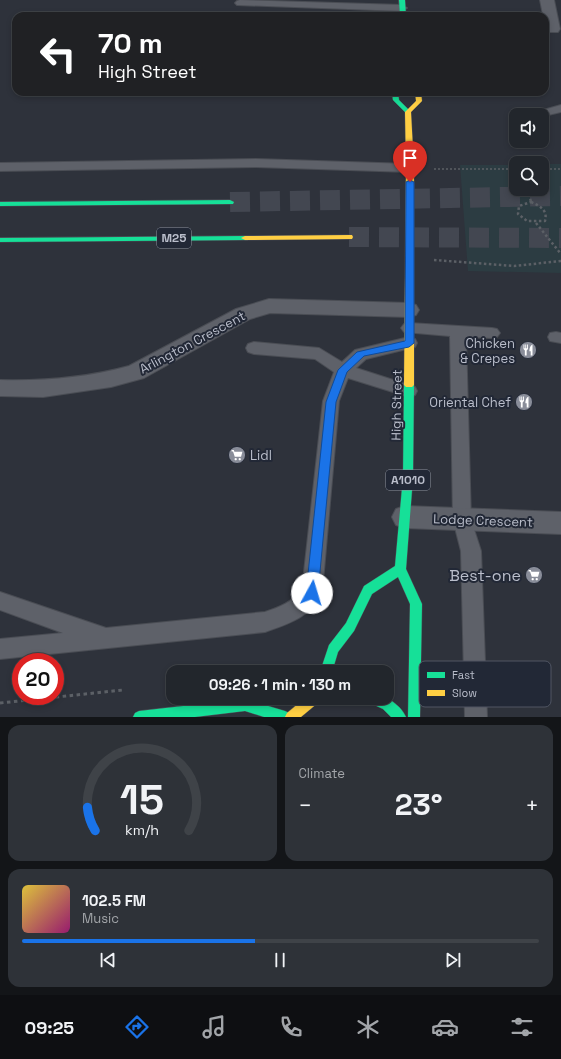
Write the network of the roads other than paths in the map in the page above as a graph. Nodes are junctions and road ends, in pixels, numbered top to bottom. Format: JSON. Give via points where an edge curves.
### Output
{"nodes":[{"id":1,"x":547,"y":0,"type":"edge"},
{"id":2,"x":241,"y":2,"type":"edge"},
{"id":3,"x":402,"y":8,"type":"edge"},
{"id":4,"x":239,"y":12,"type":"edge"},
{"id":5,"x":553,"y":29,"type":"edge"},
{"id":6,"x":396,"y":96,"type":"edge"},
{"id":7,"x":419,"y":96,"type":"edge"},
{"id":8,"x":561,"y":108,"type":"edge"},
{"id":9,"x":408,"y":112,"type":"junction"},
{"id":10,"x":549,"y":112,"type":"edge"},
{"id":11,"x":0,"y":167,"type":"edge"},
{"id":12,"x":410,"y":168,"type":"junction"},
{"id":13,"x":230,"y":202,"type":"tunnel mouth"},
{"id":14,"x":0,"y":204,"type":"edge"},
{"id":15,"x":349,"y":237,"type":"tunnel mouth"},
{"id":16,"x":0,"y":240,"type":"edge"},
{"id":17,"x":409,"y":327,"type":"junction"},
{"id":18,"x":458,"y":330,"type":"junction"},
{"id":19,"x":492,"y":333,"type":"dead end"},
{"id":20,"x":254,"y":348,"type":"dead end"},
{"id":21,"x":343,"y":370,"type":"junction"},
{"id":22,"x":0,"y":388,"type":"edge"},
{"id":23,"x":409,"y":390,"type":"junction"},
{"id":24,"x":405,"y":517,"type":"junction"},
{"id":25,"x":462,"y":520,"type":"junction"},
{"id":26,"x":561,"y":523,"type":"edge"},
{"id":27,"x":400,"y":569,"type":"junction"},
{"id":28,"x":0,"y":601,"type":"edge"},
{"id":29,"x":106,"y":638,"type":"junction"},
{"id":30,"x":0,"y":649,"type":"edge"},
{"id":31,"x":474,"y":661,"type":"edge"},
{"id":32,"x":328,"y":665,"type":"edge"},
{"id":33,"x":306,"y":705,"type":"edge"},
{"id":34,"x":388,"y":705,"type":"edge"},
{"id":35,"x":476,"y":707,"type":"edge"},
{"id":36,"x":139,"y":717,"type":"edge"},
{"id":37,"x":284,"y":717,"type":"edge"},
{"id":38,"x":291,"y":717,"type":"edge"},
{"id":39,"x":400,"y":717,"type":"edge"},
{"id":40,"x":414,"y":717,"type":"edge"},
{"id":41,"x":476,"y":717,"type":"edge"}],
"edges":[{"from":1,"to":5,"type":"street"},
{"from":2,"to":3,"type":"lane"},
{"from":2,"to":4,"type":"lane"},
{"from":6,"to":9,"type":"main road","via":[[396,100]]},
{"from":7,"to":9,"type":"main road","via":[[420,101]]},
{"from":8,"to":10,"type":"lane"},
{"from":9,"to":12,"type":"main road","name":"High Street","number":"A1010"},
{"from":11,"to":12,"type":"lane","via":[[238,163],[357,164]]},
{"from":12,"to":17,"type":"main road","name":"High Street","number":"A1010"},
{"from":13,"to":14,"type":"main road"},
{"from":15,"to":16,"type":"main road","number":"M25"},
{"from":17,"to":18,"type":"lane"},
{"from":17,"to":21,"type":"lane","via":[[361,354]]},
{"from":17,"to":22,"type":"street","name":"Arlington Crescent","via":[[283,305],[269,306],[243,314],[136,372],[111,380],[43,389]]},
{"from":17,"to":23,"type":"main road","name":"High Street","number":"A1010"},
{"from":18,"to":19,"type":"lane"},
{"from":18,"to":25,"type":"lane"},
{"from":20,"to":21,"type":"lane","via":[[319,354]]},
{"from":21,"to":23,"type":"lane"},
{"from":21,"to":29,"type":"lane","via":[[331,402],[312,593],[303,604],[287,615],[265,622]]},
{"from":23,"to":24,"type":"main road","name":"High Street","number":"A1010"},
{"from":24,"to":25,"type":"street","name":"Lodge Crescent"},
{"from":24,"to":27,"type":"main road","name":"High Street","number":"A1010"},
{"from":25,"to":26,"type":"street","name":"Lodge Crescent"},
{"from":25,"to":31,"type":"lane","via":[[471,551]]},
{"from":27,"to":32,"type":"main road","via":[[368,590],[350,626],[333,649]]},
{"from":27,"to":40,"type":"main road","via":[[416,604]]},
{"from":28,"to":29,"type":"lane"},
{"from":29,"to":30,"type":"lane"},
{"from":33,"to":38,"type":"main road"},
{"from":34,"to":39,"type":"main road"},
{"from":35,"to":41,"type":"lane"},
{"from":36,"to":37,"type":"main road","via":[[245,705]]}]}
